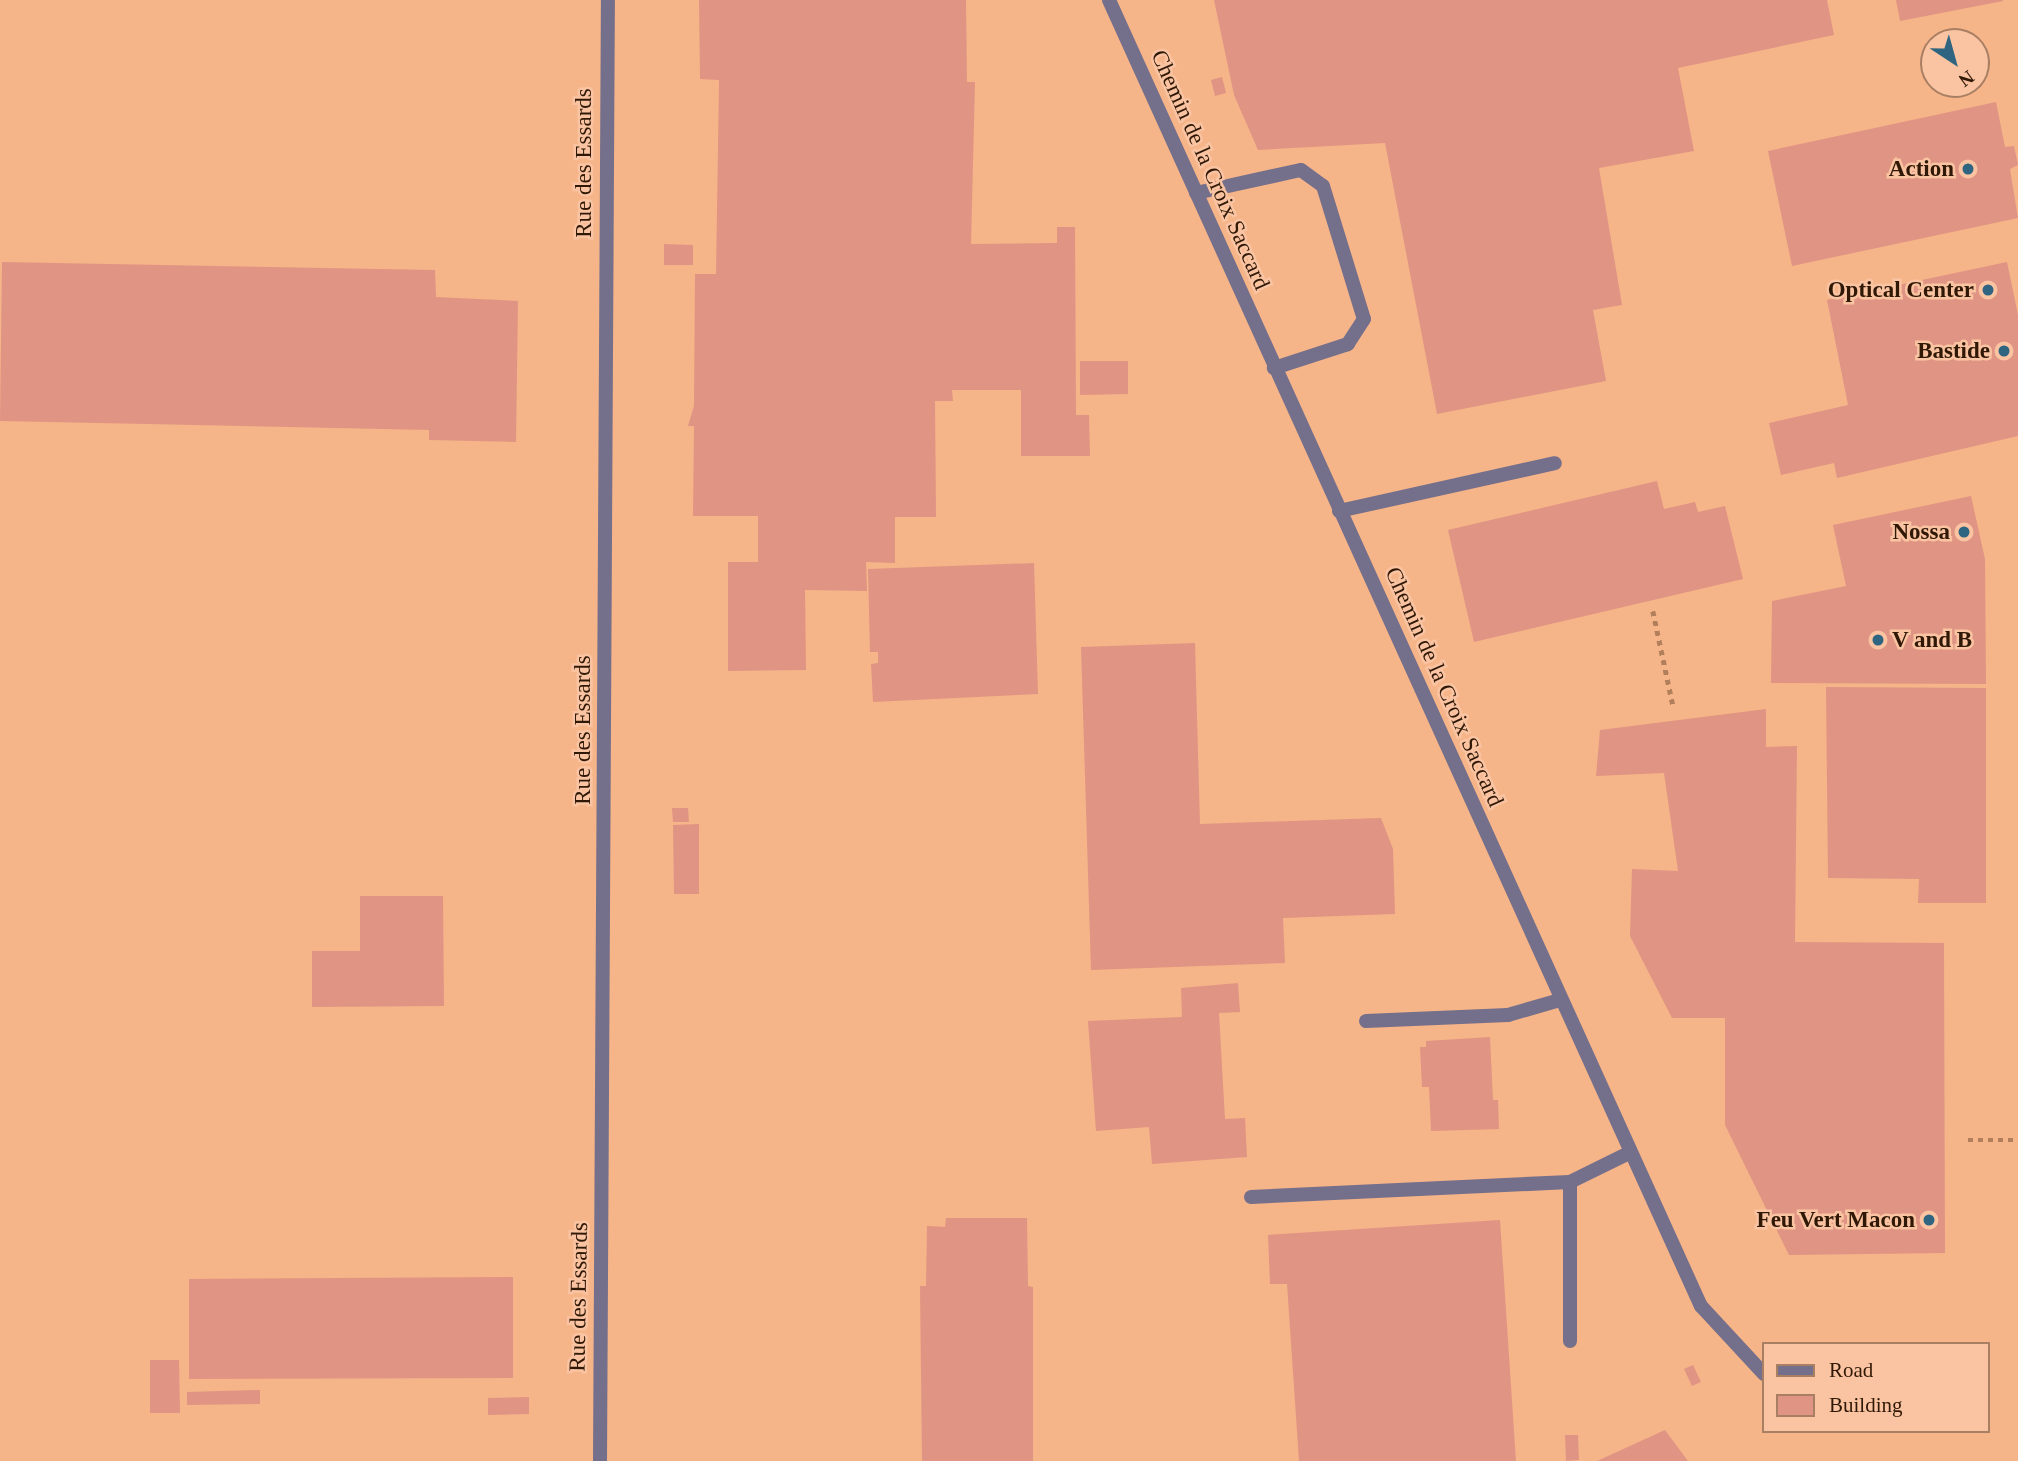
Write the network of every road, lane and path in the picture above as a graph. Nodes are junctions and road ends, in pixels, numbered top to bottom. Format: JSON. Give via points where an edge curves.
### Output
{"nodes":[{"id":1,"x":608,"y":0,"type":"edge"},
{"id":2,"x":1109,"y":0,"type":"edge"},
{"id":3,"x":1196,"y":193,"type":"junction"},
{"id":4,"x":1274,"y":368,"type":"junction"},
{"id":5,"x":1555,"y":463,"type":"dead end"},
{"id":6,"x":1339,"y":512,"type":"junction"},
{"id":7,"x":1653,"y":611,"type":"dead end"},
{"id":8,"x":1673,"y":705,"type":"dead end"},
{"id":9,"x":1560,"y":1000,"type":"junction"},
{"id":10,"x":1366,"y":1021,"type":"dead end"},
{"id":11,"x":1968,"y":1140,"type":"dead end"},
{"id":12,"x":2018,"y":1140,"type":"edge"},
{"id":13,"x":1629,"y":1153,"type":"junction"},
{"id":14,"x":1570,"y":1182,"type":"junction"},
{"id":15,"x":1251,"y":1197,"type":"dead end"},
{"id":16,"x":1570,"y":1341,"type":"dead end"},
{"id":17,"x":1762,"y":1372,"type":"edge"},
{"id":18,"x":600,"y":1461,"type":"edge"}],
"edges":[{"from":1,"to":18,"type":"street","name":"Rue des Essards"},
{"from":2,"to":3,"type":"street","name":"Chemin de la Croix Saccard"},
{"from":3,"to":4,"type":"street","name":"Chemin de la Croix Saccard"},
{"from":3,"to":4,"type":"street","via":[[1301,170],[1323,186],[1364,319],[1348,344]]},
{"from":4,"to":6,"type":"street","name":"Chemin de la Croix Saccard"},
{"from":5,"to":6,"type":"street"},
{"from":6,"to":9,"type":"street","name":"Chemin de la Croix Saccard"},
{"from":7,"to":8,"type":"path"},
{"from":9,"to":10,"type":"street","via":[[1508,1015]]},
{"from":9,"to":13,"type":"street","name":"Chemin de la Croix Saccard"},
{"from":11,"to":12,"type":"path"},
{"from":13,"to":14,"type":"street"},
{"from":13,"to":17,"type":"street","name":"Chemin de la Croix Saccard","via":[[1701,1306]]},
{"from":14,"to":15,"type":"street"},
{"from":14,"to":16,"type":"street"}]}
